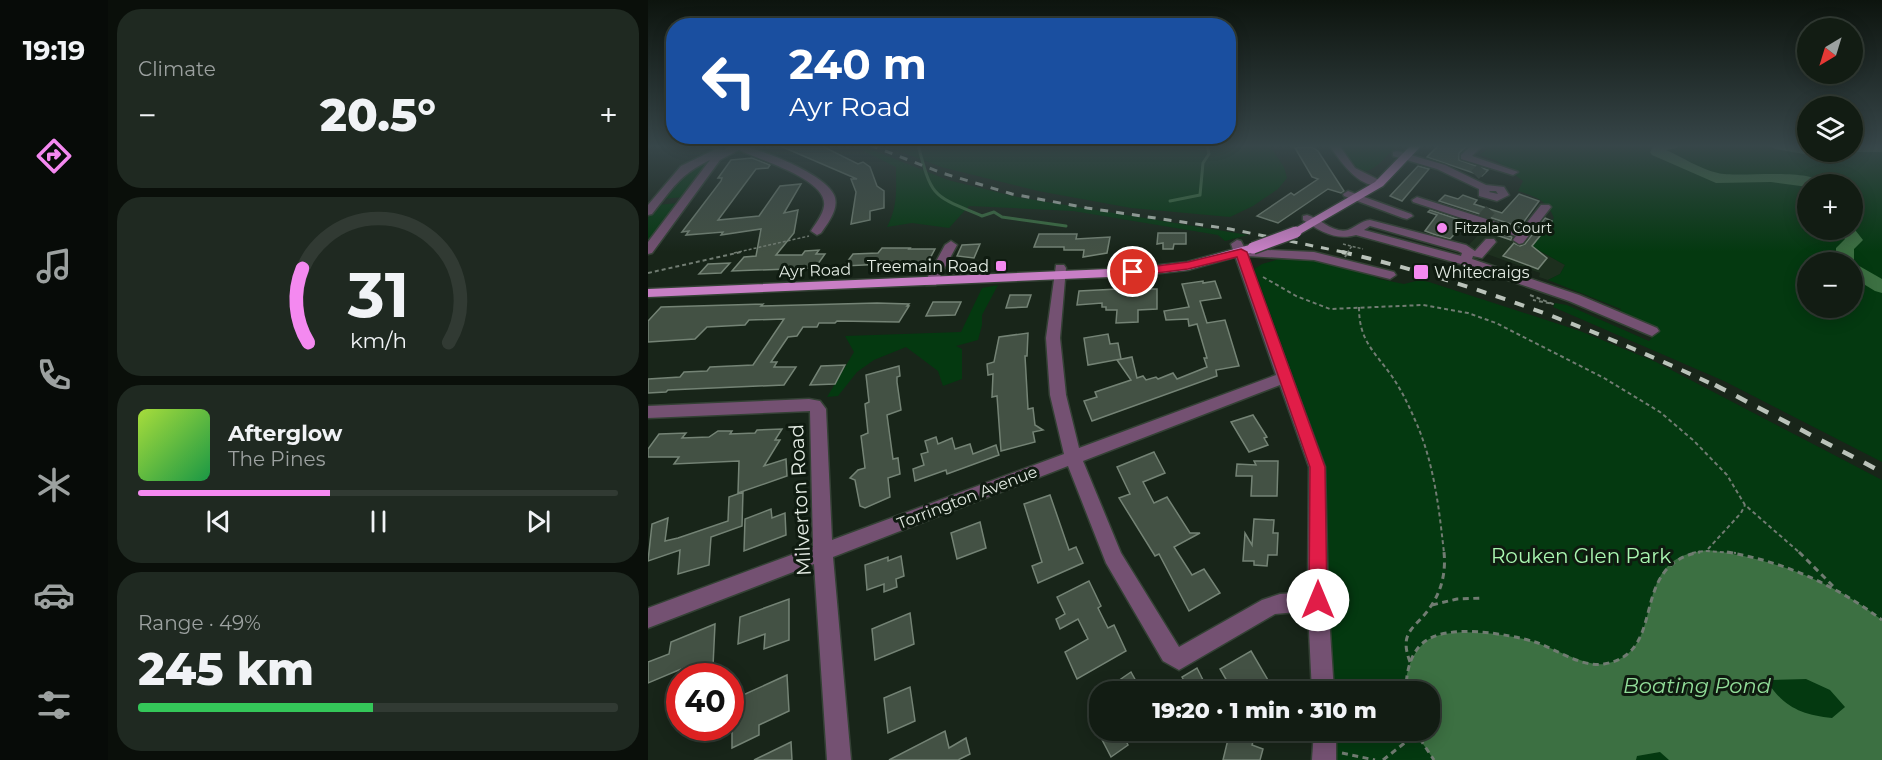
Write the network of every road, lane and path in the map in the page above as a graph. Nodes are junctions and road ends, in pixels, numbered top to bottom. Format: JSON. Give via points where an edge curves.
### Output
{"nodes":[{"id":1,"x":675,"y":180,"type":"edge"},
{"id":2,"x":699,"y":180,"type":"edge"},
{"id":3,"x":812,"y":180,"type":"edge"},
{"id":4,"x":1371,"y":180,"type":"edge"},
{"id":5,"x":1482,"y":180,"type":"edge"},
{"id":6,"x":1374,"y":182,"type":"joint"},
{"id":7,"x":1352,"y":196,"type":"junction"},
{"id":8,"x":684,"y":200,"type":"junction"},
{"id":9,"x":1545,"y":207,"type":"dead end"},
{"id":10,"x":652,"y":208,"type":"edge"},
{"id":11,"x":1487,"y":211,"type":"junction"},
{"id":12,"x":1311,"y":220,"type":"junction"},
{"id":13,"x":817,"y":231,"type":"joint"},
{"id":14,"x":1490,"y":242,"type":"dead end"},
{"id":15,"x":951,"y":245,"type":"dead end"},
{"id":16,"x":1352,"y":246,"type":"joint"},
{"id":17,"x":1244,"y":247,"type":"junction"},
{"id":18,"x":1363,"y":249,"type":"dead end"},
{"id":19,"x":648,"y":250,"type":"edge"},
{"id":20,"x":1471,"y":256,"type":"junction"},
{"id":21,"x":1345,"y":257,"type":"dead end"},
{"id":22,"x":1060,"y":272,"type":"junction"},
{"id":23,"x":648,"y":273,"type":"edge"},
{"id":24,"x":1248,"y":273,"type":"junction"},
{"id":25,"x":1534,"y":274,"type":"dead end"},
{"id":26,"x":1390,"y":275,"type":"dead end"},
{"id":27,"x":933,"y":278,"type":"junction"},
{"id":28,"x":648,"y":285,"type":"edge"},
{"id":29,"x":749,"y":285,"type":"junction"},
{"id":30,"x":648,"y":293,"type":"edge"},
{"id":31,"x":1359,"y":308,"type":"junction"},
{"id":32,"x":1652,"y":331,"type":"dead end"},
{"id":33,"x":1286,"y":377,"type":"junction"},
{"id":34,"x":648,"y":412,"type":"edge"},
{"id":35,"x":1073,"y":457,"type":"junction"},
{"id":36,"x":1744,"y":505,"type":"junction"},
{"id":37,"x":1708,"y":550,"type":"junction"},
{"id":38,"x":823,"y":551,"type":"junction"},
{"id":39,"x":1834,"y":587,"type":"junction"},
{"id":40,"x":1483,"y":598,"type":"dead end"},
{"id":41,"x":1318,"y":600,"type":"junction"},
{"id":42,"x":1432,"y":605,"type":"junction"},
{"id":43,"x":648,"y":618,"type":"edge"},
{"id":44,"x":1882,"y":620,"type":"edge"},
{"id":45,"x":1410,"y":662,"type":"junction"},
{"id":46,"x":1322,"y":681,"type":"edge"},
{"id":47,"x":1406,"y":681,"type":"edge"},
{"id":48,"x":1405,"y":741,"type":"edge"},
{"id":49,"x":1421,"y":741,"type":"edge"},
{"id":50,"x":1325,"y":747,"type":"edge"},
{"id":51,"x":839,"y":760,"type":"edge"},
{"id":52,"x":1375,"y":760,"type":"edge"},
{"id":53,"x":1383,"y":760,"type":"edge"},
{"id":54,"x":1434,"y":760,"type":"edge"}],
"edges":[{"from":1,"to":10,"type":"street"},
{"from":2,"to":8,"type":"street"},
{"from":3,"to":13,"type":"street","via":[[824,187],[830,206]]},
{"from":4,"to":6,"type":"street"},
{"from":5,"to":11,"type":"street"},
{"from":6,"to":7,"type":"main road","name":"Ayr Road"},
{"from":7,"to":11,"type":"street","via":[[1410,212]]},
{"from":7,"to":12,"type":"main road","name":"Ayr Road"},
{"from":8,"to":10,"type":"street"},
{"from":8,"to":19,"type":"street"},
{"from":9,"to":11,"type":"street","via":[[1521,238]]},
{"from":12,"to":17,"type":"main road","name":"Ayr Road"},
{"from":12,"to":17,"type":"main road","name":"Ayr Road","bridge":true,"via":[[1296,232]]},
{"from":12,"to":20,"type":"street","via":[[1335,233],[1346,234],[1370,223]]},
{"from":13,"to":23,"type":"path","via":[[804,238]]},
{"from":14,"to":20,"type":"street"},
{"from":15,"to":27,"type":"street"},
{"from":16,"to":18,"type":"path"},
{"from":16,"to":21,"type":"path","bridge":true},
{"from":17,"to":22,"type":"main road","name":"Ayr Road","via":[[1188,266]]},
{"from":17,"to":24,"type":"street"},
{"from":17,"to":26,"type":"street","via":[[1314,256]]},
{"from":20,"to":25,"type":"street"},
{"from":20,"to":32,"type":"street"},
{"from":22,"to":27,"type":"main road","name":"Ayr Road"},
{"from":22,"to":35,"type":"street","via":[[1053,338],[1058,395]]},
{"from":24,"to":31,"type":"path","via":[[1320,306]]},
{"from":24,"to":33,"type":"street"},
{"from":27,"to":29,"type":"main road","name":"Ayr Road"},
{"from":28,"to":29,"type":"main road","name":"Ayr Road"},
{"from":29,"to":30,"type":"main road","name":"Ayr Road"},
{"from":31,"to":36,"type":"path","via":[[1438,306],[1482,317],[1513,331],[1660,412],[1710,456]]},
{"from":31,"to":42,"type":"path","via":[[1362,338],[1398,385],[1431,459],[1445,572]]},
{"from":33,"to":35,"type":"street","name":"Torrington Avenue"},
{"from":33,"to":41,"type":"street","via":[[1317,467]]},
{"from":34,"to":38,"type":"street","name":"Milverton Road","via":[[814,405],[818,414]]},
{"from":35,"to":38,"type":"street","name":"Torrington Avenue"},
{"from":35,"to":41,"type":"street","via":[[1113,557],[1170,654],[1179,659],[1269,607]]},
{"from":36,"to":37,"type":"path"},
{"from":36,"to":39,"type":"path","via":[[1782,535]]},
{"from":37,"to":39,"type":"path","via":[[1756,558]]},
{"from":37,"to":45,"type":"path","via":[[1684,554],[1669,564],[1640,637],[1621,660],[1601,665],[1530,640],[1481,632],[1425,641]]},
{"from":38,"to":43,"type":"street","name":"Torrington Avenue"},
{"from":38,"to":51,"type":"street","name":"Milverton Road"},
{"from":39,"to":44,"type":"path"},
{"from":40,"to":42,"type":"path"},
{"from":41,"to":46,"type":"street"},
{"from":42,"to":45,"type":"path","via":[[1406,632],[1404,650]]},
{"from":45,"to":47,"type":"path"},
{"from":48,"to":53,"type":"path"},
{"from":49,"to":54,"type":"path"},
{"from":50,"to":52,"type":"path"}]}
